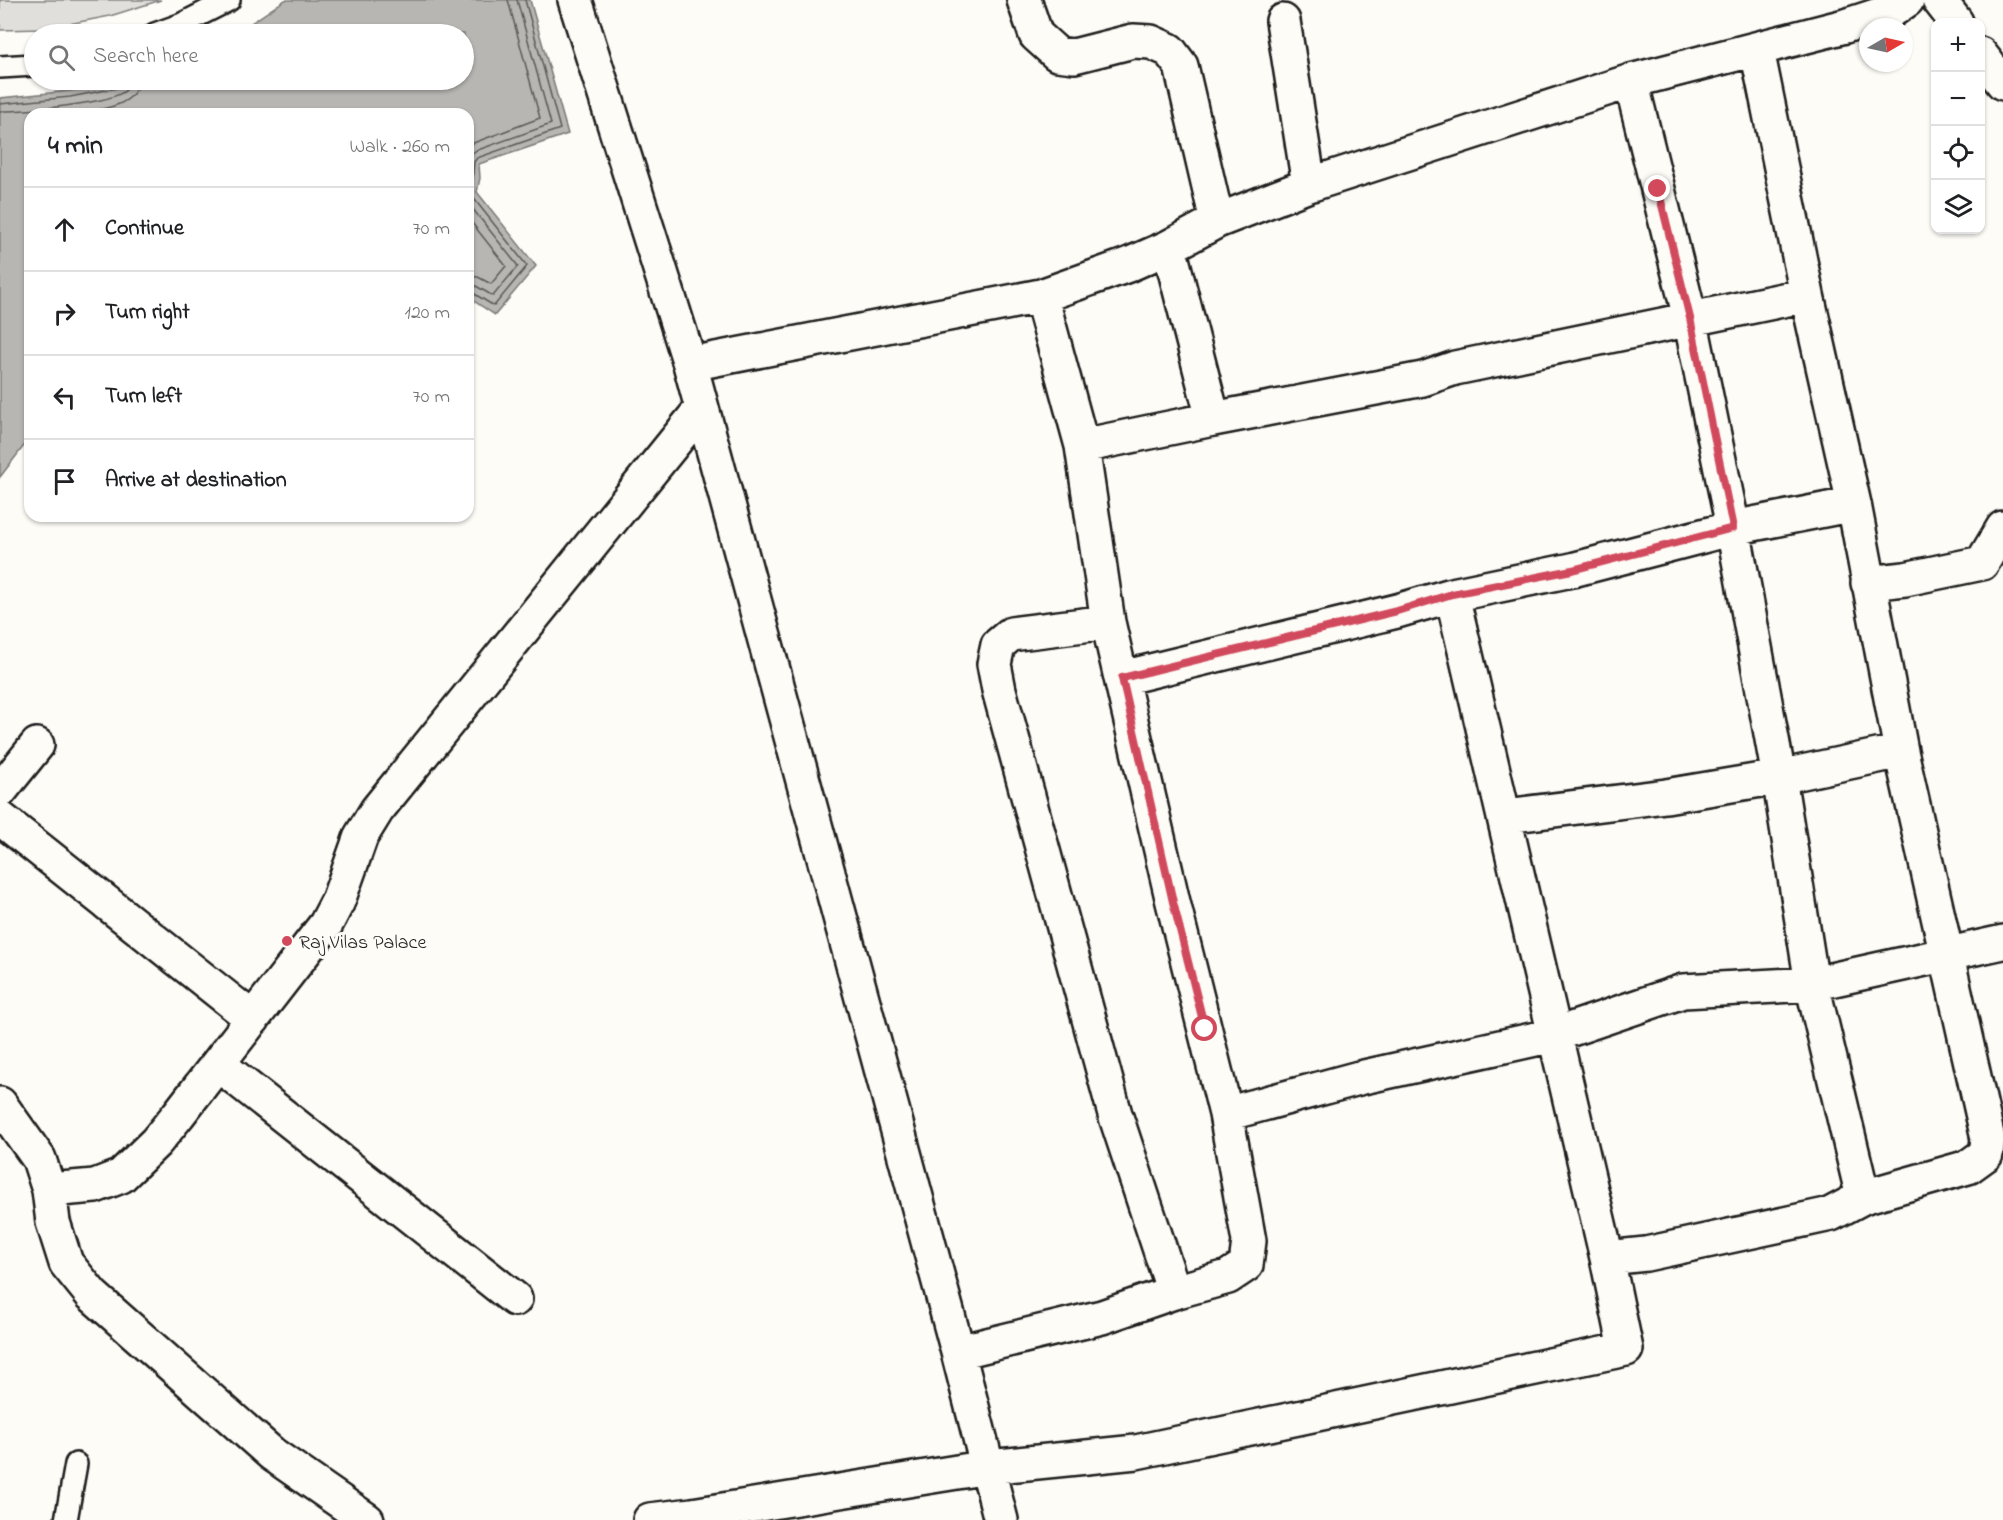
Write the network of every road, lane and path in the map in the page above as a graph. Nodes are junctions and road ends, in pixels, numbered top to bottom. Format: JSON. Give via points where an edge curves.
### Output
{"nodes":[{"id":1,"x":229,"y":0,"type":"edge"},
{"id":2,"x":574,"y":0,"type":"edge"},
{"id":3,"x":1024,"y":0,"type":"edge"},
{"id":4,"x":1907,"y":0,"type":"edge"},
{"id":5,"x":1939,"y":0,"type":"edge"},
{"id":6,"x":1953,"y":18,"type":"edge"},
{"id":7,"x":1283,"y":21,"type":"dead end"},
{"id":8,"x":182,"y":24,"type":"edge"},
{"id":9,"x":1757,"y":50,"type":"junction"},
{"id":10,"x":1985,"y":60,"type":"edge"},
{"id":11,"x":24,"y":66,"type":"edge"},
{"id":12,"x":0,"y":67,"type":"edge"},
{"id":13,"x":1631,"y":81,"type":"junction"},
{"id":14,"x":2003,"y":83,"type":"edge"},
{"id":15,"x":1309,"y":185,"type":"junction"},
{"id":16,"x":1218,"y":221,"type":"junction"},
{"id":17,"x":1169,"y":247,"type":"junction"},
{"id":18,"x":1807,"y":295,"type":"junction"},
{"id":19,"x":1041,"y":296,"type":"junction"},
{"id":20,"x":1690,"y":318,"type":"junction"},
{"id":21,"x":690,"y":364,"type":"junction"},
{"id":22,"x":702,"y":408,"type":"junction"},
{"id":23,"x":1214,"y":419,"type":"junction"},
{"id":24,"x":1082,"y":446,"type":"junction"},
{"id":25,"x":1854,"y":504,"type":"junction"},
{"id":26,"x":1733,"y":528,"type":"junction"},
{"id":27,"x":2003,"y":528,"type":"edge"},
{"id":28,"x":1868,"y":583,"type":"junction"},
{"id":29,"x":1452,"y":594,"type":"junction"},
{"id":30,"x":1108,"y":622,"type":"junction"},
{"id":31,"x":1122,"y":678,"type":"junction"},
{"id":32,"x":37,"y":745,"type":"dead end"},
{"id":33,"x":1901,"y":751,"type":"junction"},
{"id":34,"x":1779,"y":777,"type":"junction"},
{"id":35,"x":0,"y":790,"type":"edge"},
{"id":36,"x":1505,"y":816,"type":"junction"},
{"id":37,"x":0,"y":818,"type":"edge"},
{"id":38,"x":2003,"y":942,"type":"edge"},
{"id":39,"x":1946,"y":954,"type":"junction"},
{"id":40,"x":1812,"y":984,"type":"junction"},
{"id":41,"x":253,"y":1018,"type":"junction"},
{"id":42,"x":1554,"y":1035,"type":"junction"},
{"id":43,"x":218,"y":1064,"type":"junction"},
{"id":44,"x":0,"y":1104,"type":"edge"},
{"id":45,"x":1226,"y":1114,"type":"junction"},
{"id":46,"x":49,"y":1190,"type":"junction"},
{"id":47,"x":1863,"y":1197,"type":"junction"},
{"id":48,"x":1607,"y":1258,"type":"junction"},
{"id":49,"x":1174,"y":1292,"type":"junction"},
{"id":50,"x":515,"y":1299,"type":"dead end"},
{"id":51,"x":958,"y":1352,"type":"junction"},
{"id":52,"x":76,"y":1464,"type":"dead end"},
{"id":53,"x":988,"y":1467,"type":"junction"},
{"id":54,"x":66,"y":1520,"type":"edge"},
{"id":55,"x":367,"y":1520,"type":"edge"},
{"id":56,"x":650,"y":1520,"type":"edge"},
{"id":57,"x":1001,"y":1520,"type":"edge"}],
"edges":[{"from":1,"to":8,"type":"lane"},
{"from":2,"to":21,"type":"street"},
{"from":3,"to":16,"type":"street","via":[[1036,35],[1057,54],[1074,56],[1133,41],[1151,42],[1169,50],[1181,66]]},
{"from":4,"to":9,"type":"street","via":[[1891,11]]},
{"from":5,"to":6,"type":"street"},
{"from":7,"to":15,"type":"street"},
{"from":9,"to":13,"type":"street"},
{"from":9,"to":18,"type":"street"},
{"from":10,"to":14,"type":"street"},
{"from":11,"to":12,"type":"lane"},
{"from":13,"to":15,"type":"street"},
{"from":13,"to":20,"type":"street"},
{"from":15,"to":16,"type":"street"},
{"from":16,"to":17,"type":"street"},
{"from":17,"to":19,"type":"street"},
{"from":17,"to":23,"type":"street"},
{"from":18,"to":20,"type":"street"},
{"from":18,"to":25,"type":"street"},
{"from":19,"to":21,"type":"street"},
{"from":19,"to":24,"type":"street"},
{"from":20,"to":23,"type":"street","via":[[1455,368],[1423,379]]},
{"from":20,"to":26,"type":"street"},
{"from":21,"to":22,"type":"street"},
{"from":22,"to":41,"type":"street","via":[[377,810],[361,836],[338,902],[326,924]]},
{"from":22,"to":51,"type":"street"},
{"from":23,"to":24,"type":"street"},
{"from":24,"to":30,"type":"street"},
{"from":25,"to":26,"type":"street"},
{"from":25,"to":28,"type":"street"},
{"from":26,"to":29,"type":"street","via":[[1572,570]]},
{"from":26,"to":34,"type":"street"},
{"from":27,"to":28,"type":"street","via":[[1982,563]]},
{"from":28,"to":33,"type":"street"},
{"from":29,"to":31,"type":"street"},
{"from":29,"to":36,"type":"street"},
{"from":30,"to":31,"type":"street"},
{"from":30,"to":49,"type":"street","via":[[1011,634],[998,645],[994,664],[1115,1114]]},
{"from":31,"to":45,"type":"street"},
{"from":32,"to":35,"type":"street"},
{"from":33,"to":34,"type":"street"},
{"from":33,"to":39,"type":"street"},
{"from":34,"to":36,"type":"street"},
{"from":34,"to":40,"type":"street"},
{"from":36,"to":42,"type":"street"},
{"from":37,"to":41,"type":"street"},
{"from":38,"to":39,"type":"street"},
{"from":39,"to":40,"type":"street"},
{"from":39,"to":47,"type":"street","via":[[1988,1139],[1986,1154],[1968,1167]]},
{"from":40,"to":42,"type":"street","via":[[1683,991]]},
{"from":40,"to":47,"type":"street"},
{"from":41,"to":43,"type":"street"},
{"from":42,"to":45,"type":"street","via":[[1359,1078]]},
{"from":42,"to":48,"type":"street"},
{"from":43,"to":46,"type":"street","via":[[156,1142],[122,1176],[95,1186]]},
{"from":43,"to":50,"type":"street"},
{"from":44,"to":46,"type":"street","via":[[39,1159]]},
{"from":45,"to":49,"type":"street","via":[[1249,1241],[1246,1265],[1228,1277]]},
{"from":46,"to":55,"type":"street","via":[[53,1222],[66,1263],[92,1295],[272,1454]]},
{"from":47,"to":48,"type":"street","via":[[1831,1214],[1646,1254]]},
{"from":48,"to":53,"type":"street","via":[[1626,1349],[1136,1452]]},
{"from":49,"to":51,"type":"street","via":[[1102,1317]]},
{"from":51,"to":53,"type":"street"},
{"from":52,"to":54,"type":"lane"},
{"from":53,"to":56,"type":"street"},
{"from":53,"to":57,"type":"street"}]}
